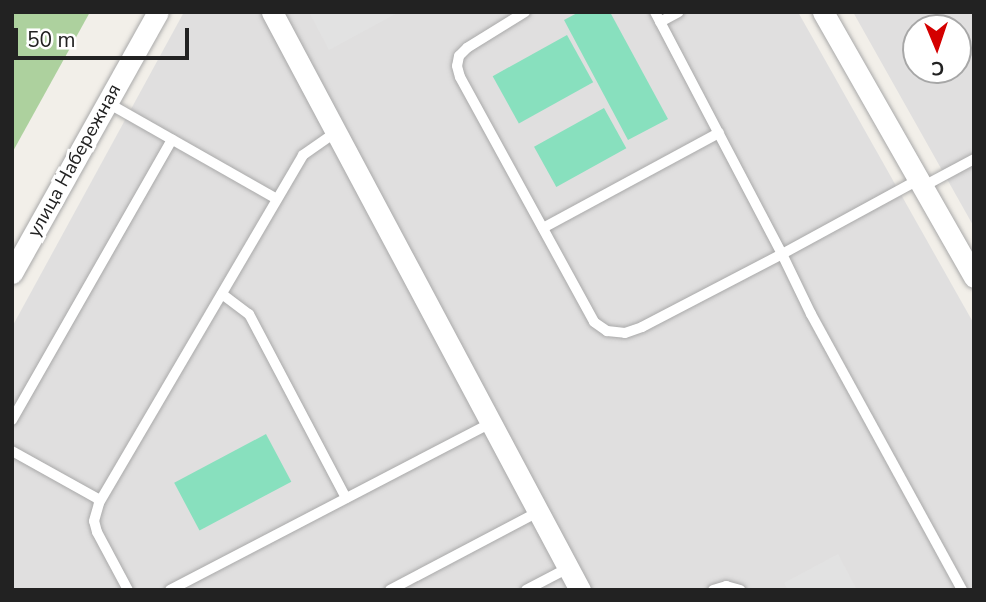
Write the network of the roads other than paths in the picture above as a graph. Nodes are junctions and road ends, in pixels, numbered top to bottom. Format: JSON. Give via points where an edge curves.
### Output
{"nodes":[{"id":1,"x":158,"y":12,"type":"edge"},
{"id":2,"x":272,"y":12,"type":"edge"},
{"id":3,"x":525,"y":12,"type":"edge"},
{"id":4,"x":679,"y":12,"type":"edge"},
{"id":5,"x":823,"y":12,"type":"edge"},
{"id":6,"x":657,"y":17,"type":"edge"},
{"id":7,"x":107,"y":103,"type":"junction"},
{"id":8,"x":336,"y":132,"type":"junction"},
{"id":9,"x":719,"y":133,"type":"junction"},
{"id":10,"x":172,"y":139,"type":"junction"},
{"id":11,"x":974,"y":159,"type":"edge"},
{"id":12,"x":920,"y":183,"type":"junction"},
{"id":13,"x":277,"y":199,"type":"junction"},
{"id":14,"x":543,"y":228,"type":"junction"},
{"id":15,"x":782,"y":254,"type":"junction"},
{"id":16,"x":12,"y":273,"type":"edge"},
{"id":17,"x":974,"y":277,"type":"edge"},
{"id":18,"x":222,"y":293,"type":"junction"},
{"id":19,"x":12,"y":420,"type":"edge"},
{"id":20,"x":491,"y":423,"type":"junction"},
{"id":21,"x":12,"y":451,"type":"edge"},
{"id":22,"x":346,"y":498,"type":"junction"},
{"id":23,"x":100,"y":500,"type":"junction"},
{"id":24,"x":538,"y":512,"type":"junction"},
{"id":25,"x":568,"y":568,"type":"junction"},
{"id":26,"x":128,"y":590,"type":"edge"},
{"id":27,"x":170,"y":590,"type":"edge"},
{"id":28,"x":390,"y":590,"type":"edge"},
{"id":29,"x":526,"y":590,"type":"edge"},
{"id":30,"x":580,"y":590,"type":"edge"},
{"id":31,"x":713,"y":590,"type":"edge"},
{"id":32,"x":740,"y":590,"type":"edge"},
{"id":33,"x":962,"y":590,"type":"edge"}],
"edges":[{"from":1,"to":7,"type":"street","name":"улица Набережная"},
{"from":2,"to":8,"type":"street"},
{"from":3,"to":14,"type":"lane","via":[[467,48],[457,65]]},
{"from":4,"to":6,"type":"lane"},
{"from":5,"to":12,"type":"street"},
{"from":6,"to":9,"type":"lane"},
{"from":7,"to":10,"type":"lane"},
{"from":7,"to":16,"type":"street","name":"улица Набережная"},
{"from":8,"to":13,"type":"lane","via":[[303,155]]},
{"from":8,"to":20,"type":"street"},
{"from":9,"to":14,"type":"lane"},
{"from":9,"to":15,"type":"lane"},
{"from":10,"to":13,"type":"lane"},
{"from":10,"to":19,"type":"lane"},
{"from":11,"to":12,"type":"lane"},
{"from":12,"to":15,"type":"lane"},
{"from":12,"to":17,"type":"street"},
{"from":13,"to":18,"type":"lane"},
{"from":14,"to":15,"type":"lane","via":[[594,322],[607,331],[625,333]]},
{"from":15,"to":33,"type":"lane"},
{"from":18,"to":22,"type":"lane","via":[[249,314]]},
{"from":18,"to":23,"type":"lane"},
{"from":20,"to":22,"type":"lane"},
{"from":20,"to":24,"type":"street"},
{"from":21,"to":23,"type":"lane"},
{"from":22,"to":27,"type":"lane"},
{"from":23,"to":26,"type":"lane","via":[[95,513],[97,532]]},
{"from":24,"to":25,"type":"street"},
{"from":24,"to":28,"type":"lane"},
{"from":25,"to":29,"type":"lane"},
{"from":25,"to":30,"type":"street"},
{"from":31,"to":32,"type":"lane","via":[[726,586]]}]}
